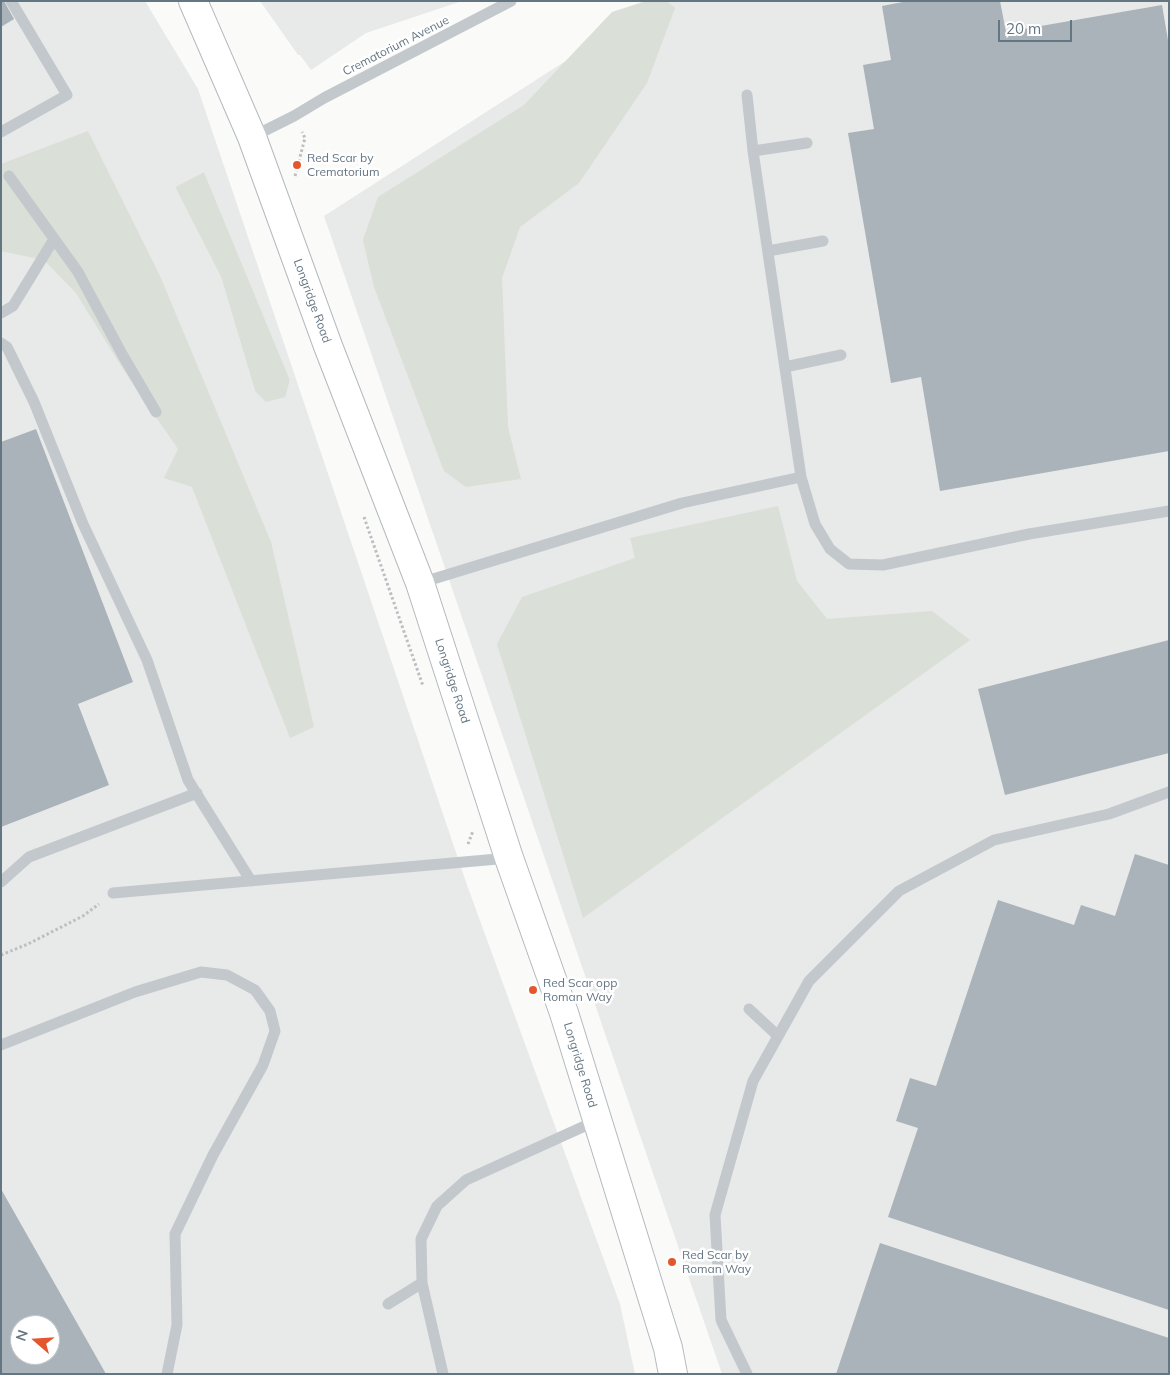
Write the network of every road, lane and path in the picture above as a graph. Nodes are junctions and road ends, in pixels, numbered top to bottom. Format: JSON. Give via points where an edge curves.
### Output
{"nodes":[{"id":1,"x":10,"y":1,"type":"edge"},
{"id":2,"x":193,"y":1,"type":"edge"},
{"id":3,"x":512,"y":1,"type":"edge"},
{"id":4,"x":746,"y":95,"type":"dead end"},
{"id":5,"x":1,"y":132,"type":"edge"},
{"id":6,"x":252,"y":137,"type":"junction"},
{"id":7,"x":808,"y":143,"type":"dead end"},
{"id":8,"x":753,"y":151,"type":"junction"},
{"id":9,"x":8,"y":176,"type":"dead end"},
{"id":10,"x":54,"y":239,"type":"junction"},
{"id":11,"x":823,"y":241,"type":"dead end"},
{"id":12,"x":768,"y":251,"type":"junction"},
{"id":13,"x":1,"y":313,"type":"edge"},
{"id":14,"x":1,"y":343,"type":"edge"},
{"id":15,"x":841,"y":355,"type":"dead end"},
{"id":16,"x":785,"y":367,"type":"junction"},
{"id":17,"x":156,"y":412,"type":"dead end"},
{"id":18,"x":802,"y":477,"type":"junction"},
{"id":19,"x":361,"y":509,"type":"dead end"},
{"id":20,"x":1169,"y":511,"type":"edge"},
{"id":21,"x":420,"y":583,"type":"junction"},
{"id":22,"x":424,"y":689,"type":"dead end"},
{"id":23,"x":1169,"y":792,"type":"edge"},
{"id":24,"x":197,"y":794,"type":"junction"},
{"id":25,"x":473,"y":830,"type":"dead end"},
{"id":26,"x":462,"y":849,"type":"dead end"},
{"id":27,"x":509,"y":858,"type":"junction"},
{"id":28,"x":251,"y":881,"type":"junction"},
{"id":29,"x":1,"y":882,"type":"edge"},
{"id":30,"x":113,"y":893,"type":"joint"},
{"id":31,"x":1,"y":955,"type":"edge"},
{"id":32,"x":749,"y":1009,"type":"dead end"},
{"id":33,"x":778,"y":1036,"type":"junction"},
{"id":34,"x":1,"y":1045,"type":"edge"},
{"id":35,"x":598,"y":1120,"type":"junction"},
{"id":36,"x":422,"y":1283,"type":"junction"},
{"id":37,"x":388,"y":1304,"type":"dead end"},
{"id":38,"x":167,"y":1374,"type":"edge"},
{"id":39,"x":443,"y":1374,"type":"edge"},
{"id":40,"x":673,"y":1374,"type":"edge"},
{"id":41,"x":747,"y":1374,"type":"edge"}],
"edges":[{"from":1,"to":5,"type":"lane","via":[[67,95]]},
{"from":2,"to":6,"type":"main road","name":"Longridge Road"},
{"from":3,"to":6,"type":"lane","name":"Crematorium Avenue"},
{"from":4,"to":8,"type":"lane"},
{"from":6,"to":21,"type":"main road","name":"Longridge Road","via":[[328,346]]},
{"from":7,"to":8,"type":"lane"},
{"from":8,"to":12,"type":"lane"},
{"from":9,"to":10,"type":"lane"},
{"from":10,"to":13,"type":"lane","via":[[13,306]]},
{"from":10,"to":17,"type":"lane","via":[[78,272]]},
{"from":11,"to":12,"type":"lane"},
{"from":12,"to":16,"type":"lane"},
{"from":14,"to":24,"type":"lane","via":[[7,348],[34,402],[82,524],[147,660],[188,780]]},
{"from":15,"to":16,"type":"lane"},
{"from":16,"to":18,"type":"lane"},
{"from":18,"to":20,"type":"lane","via":[[815,524],[830,549],[849,564],[884,565],[1029,534]]},
{"from":18,"to":21,"type":"lane","via":[[682,503]]},
{"from":19,"to":22,"type":"path"},
{"from":21,"to":27,"type":"main road","name":"Longridge Road"},
{"from":23,"to":33,"type":"lane","via":[[1108,814],[994,840],[899,891],[809,981]]},
{"from":24,"to":28,"type":"lane"},
{"from":24,"to":29,"type":"lane","via":[[29,857]]},
{"from":25,"to":26,"type":"path","via":[[468,844]]},
{"from":27,"to":28,"type":"lane"},
{"from":27,"to":35,"type":"main road","name":"Longridge Road"},
{"from":28,"to":30,"type":"lane"},
{"from":30,"to":31,"type":"path","via":[[83,916]]},
{"from":32,"to":33,"type":"lane"},
{"from":33,"to":41,"type":"lane","via":[[753,1081],[715,1215],[721,1320]]},
{"from":34,"to":38,"type":"lane","via":[[135,992],[201,972],[227,975],[255,990],[270,1011],[275,1031],[263,1065],[213,1155],[175,1234],[177,1325]]},
{"from":35,"to":36,"type":"lane","via":[[466,1180],[437,1206],[421,1239]]},
{"from":35,"to":40,"type":"main road","name":"Longridge Road","via":[[668,1348]]},
{"from":36,"to":37,"type":"lane"},
{"from":36,"to":39,"type":"lane"}]}
